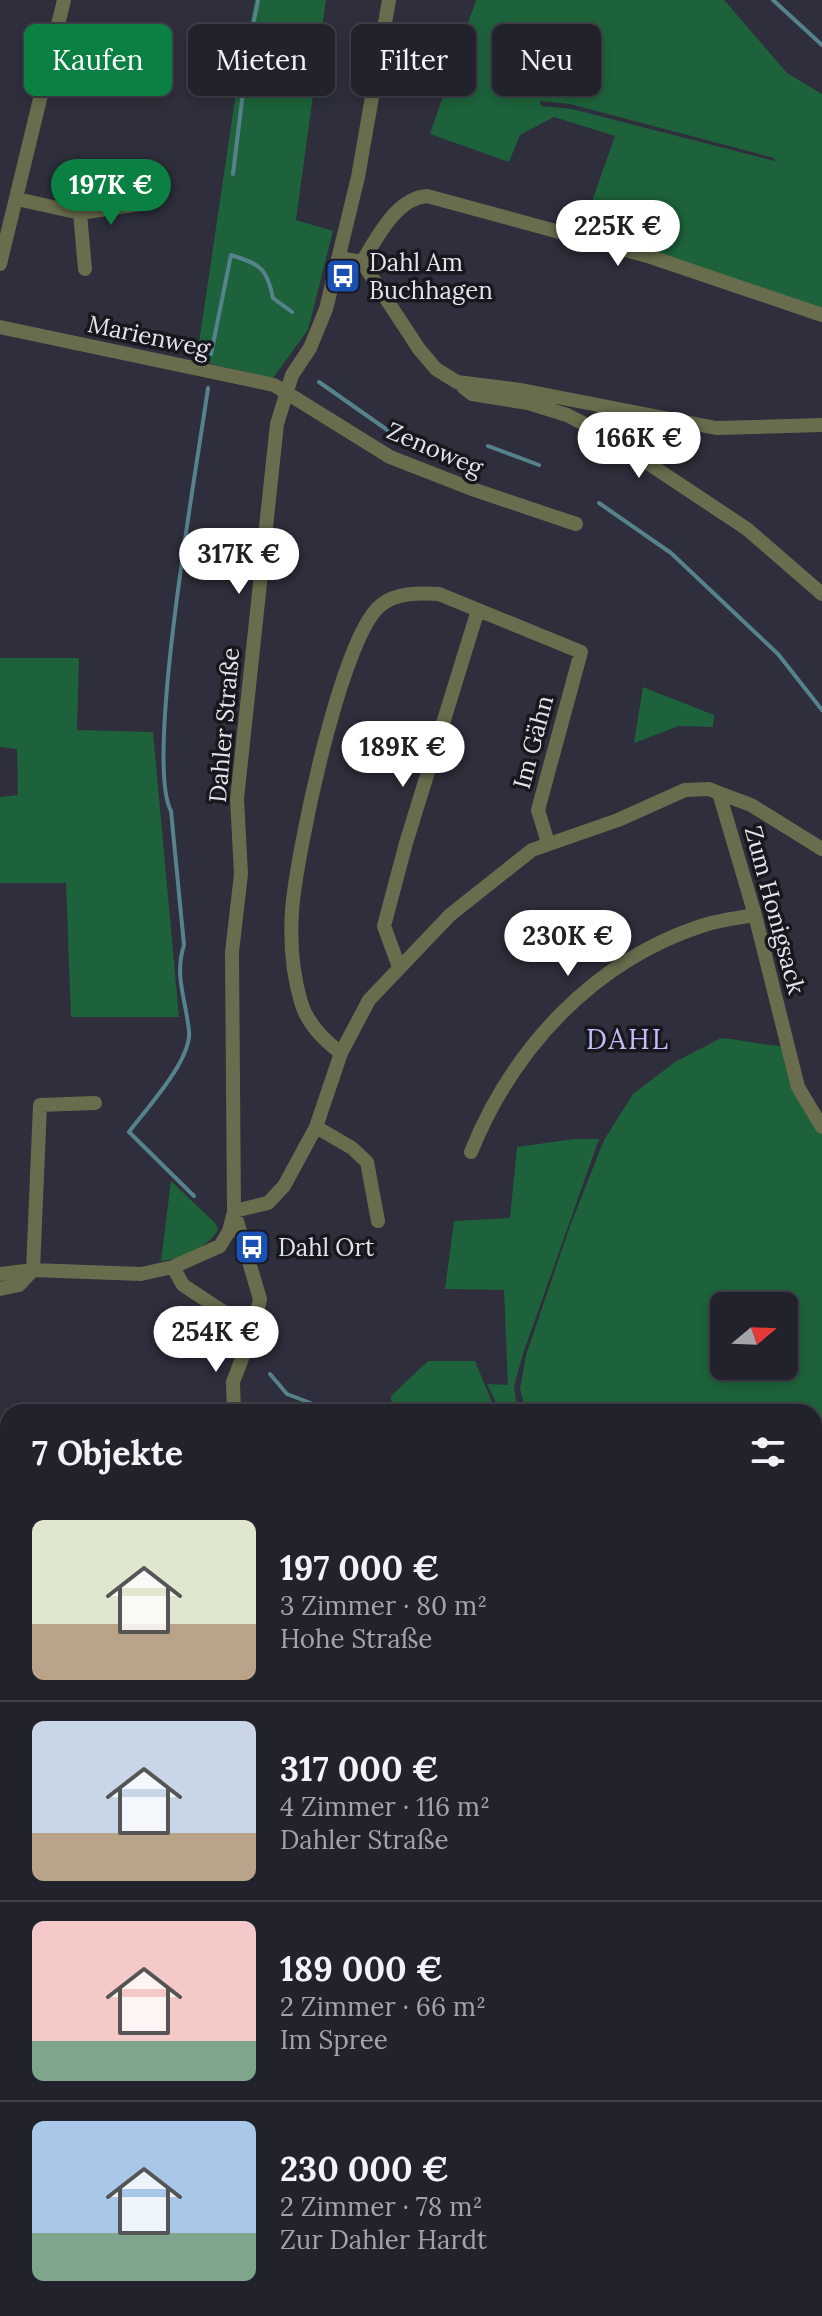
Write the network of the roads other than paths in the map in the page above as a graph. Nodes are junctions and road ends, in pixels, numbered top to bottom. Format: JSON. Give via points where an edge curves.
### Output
{"nodes":[{"id":1,"x":64,"y":0,"type":"edge"},
{"id":2,"x":389,"y":0,"type":"edge"},
{"id":3,"x":59,"y":24,"type":"edge"},
{"id":4,"x":42,"y":96,"type":"edge"},
{"id":5,"x":145,"y":168,"type":"dead end"},
{"id":6,"x":17,"y":199,"type":"junction"},
{"id":7,"x":80,"y":213,"type":"junction"},
{"id":8,"x":339,"y":258,"type":"junction"},
{"id":9,"x":362,"y":262,"type":"junction"},
{"id":10,"x":0,"y":264,"type":"edge"},
{"id":11,"x":85,"y":269,"type":"dead end"},
{"id":12,"x":822,"y":315,"type":"edge"},
{"id":13,"x":0,"y":327,"type":"edge"},
{"id":14,"x":457,"y":382,"type":"junction"},
{"id":15,"x":287,"y":392,"type":"junction"},
{"id":16,"x":822,"y":425,"type":"edge"},
{"id":17,"x":576,"y":524,"type":"dead end"},
{"id":18,"x":822,"y":594,"type":"edge"},
{"id":19,"x":478,"y":610,"type":"junction"},
{"id":20,"x":719,"y":793,"type":"junction"},
{"id":21,"x":548,"y":843,"type":"junction"},
{"id":22,"x":822,"y":849,"type":"edge"},
{"id":23,"x":755,"y":915,"type":"junction"},
{"id":24,"x":399,"y":967,"type":"junction"},
{"id":25,"x":341,"y":1053,"type":"junction"},
{"id":26,"x":95,"y":1103,"type":"dead end"},
{"id":27,"x":316,"y":1127,"type":"junction"},
{"id":28,"x":822,"y":1127,"type":"edge"},
{"id":29,"x":471,"y":1152,"type":"dead end"},
{"id":30,"x":234,"y":1211,"type":"junction"},
{"id":31,"x":378,"y":1221,"type":"dead end"},
{"id":32,"x":173,"y":1267,"type":"junction"},
{"id":33,"x":33,"y":1270,"type":"junction"},
{"id":34,"x":0,"y":1274,"type":"edge"},
{"id":35,"x":0,"y":1289,"type":"edge"},
{"id":36,"x":245,"y":1326,"type":"junction"},
{"id":37,"x":234,"y":1404,"type":"edge"}],
"edges":[{"from":1,"to":3,"type":"street"},
{"from":2,"to":8,"type":"street","name":"Dahler Straße"},
{"from":4,"to":6,"type":"street"},
{"from":5,"to":7,"type":"street","via":[[147,203]]},
{"from":6,"to":7,"type":"street"},
{"from":6,"to":10,"type":"street"},
{"from":7,"to":11,"type":"street"},
{"from":8,"to":9,"type":"street"},
{"from":8,"to":15,"type":"street","name":"Dahler Straße","via":[[319,330]]},
{"from":9,"to":12,"type":"street","via":[[399,209],[427,196],[651,257]]},
{"from":9,"to":14,"type":"street","via":[[419,349]]},
{"from":13,"to":15,"type":"street","name":"Marienweg"},
{"from":14,"to":16,"type":"street","via":[[716,428]]},
{"from":14,"to":18,"type":"street","via":[[472,394],[528,403],[604,434],[747,529]]},
{"from":15,"to":17,"type":"street","name":"Zenoweg","via":[[390,457]]},
{"from":15,"to":30,"type":"street","name":"Dahler Straße","via":[[273,444],[237,799],[241,874],[232,952]]},
{"from":19,"to":21,"type":"street","name":"Im Gähn","via":[[581,652],[538,810]]},
{"from":19,"to":24,"type":"street","via":[[384,926]]},
{"from":19,"to":25,"type":"street","via":[[439,594],[399,596],[363,625],[348,664],[298,860],[291,940],[301,1005],[323,1039]]},
{"from":20,"to":21,"type":"street","name":"Zum Honigsack","via":[[685,790]]},
{"from":20,"to":22,"type":"street","name":"Zum Honigsack","via":[[751,805]]},
{"from":20,"to":23,"type":"street","name":"Zum Honigsack"},
{"from":21,"to":24,"type":"street","name":"Zum Honigsack","via":[[450,915]]},
{"from":23,"to":28,"type":"street","name":"Zum Honigsack","via":[[798,1087]]},
{"from":23,"to":29,"type":"street","via":[[702,925],[634,954],[576,996],[519,1063]]},
{"from":24,"to":25,"type":"street","name":"Zum Honigsack","via":[[369,1000]]},
{"from":25,"to":27,"type":"street","name":"Zum Honigsack"},
{"from":26,"to":33,"type":"street","via":[[40,1105]]},
{"from":27,"to":30,"type":"street","name":"Zum Honigsack","via":[[276,1197]]},
{"from":27,"to":31,"type":"street","via":[[367,1162]]},
{"from":30,"to":32,"type":"street","via":[[220,1246]]},
{"from":30,"to":36,"type":"street","name":"Dahler Straße","via":[[260,1299]]},
{"from":32,"to":33,"type":"street","via":[[141,1274]]},
{"from":32,"to":36,"type":"street","via":[[183,1285]]},
{"from":33,"to":34,"type":"street"},
{"from":33,"to":35,"type":"street","via":[[19,1285]]},
{"from":36,"to":37,"type":"street","name":"Dahler Straße","via":[[249,1340],[233,1382]]}]}
